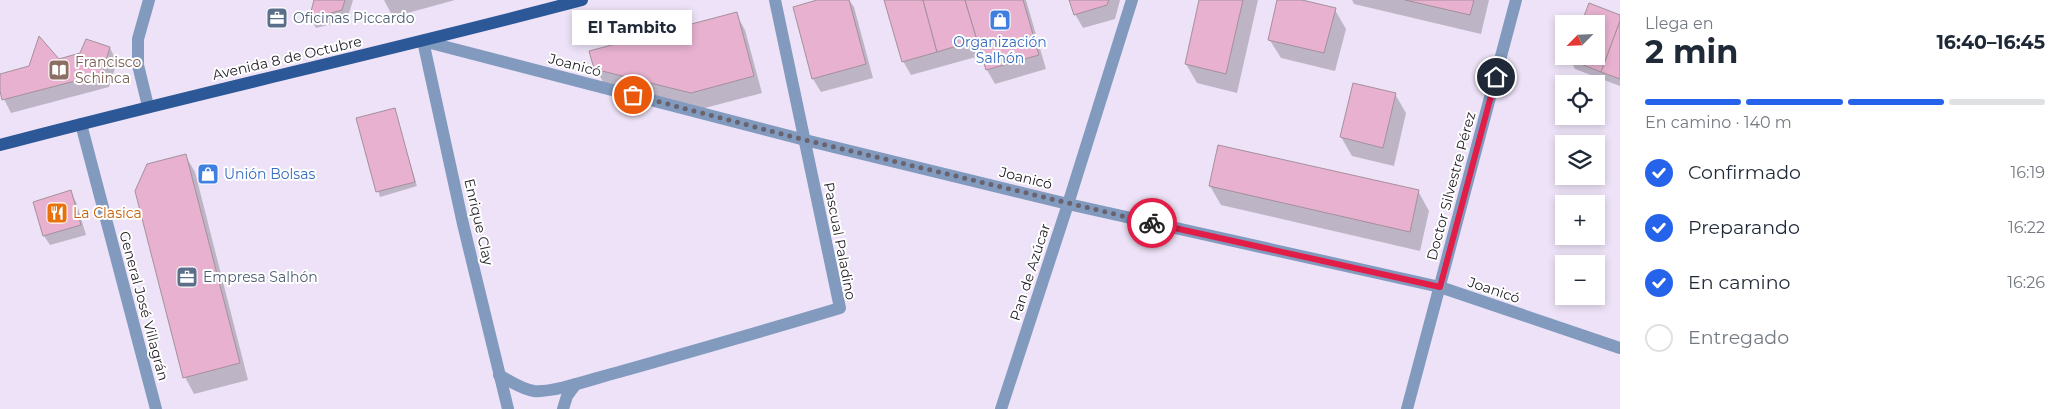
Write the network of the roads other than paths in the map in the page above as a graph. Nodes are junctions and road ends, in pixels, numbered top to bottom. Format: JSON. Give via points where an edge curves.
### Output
{"nodes":[{"id":1,"x":149,"y":0,"type":"edge"},
{"id":2,"x":582,"y":0,"type":"edge"},
{"id":3,"x":775,"y":0,"type":"edge"},
{"id":4,"x":1132,"y":0,"type":"edge"},
{"id":5,"x":1516,"y":0,"type":"edge"},
{"id":6,"x":423,"y":41,"type":"junction"},
{"id":7,"x":148,"y":106,"type":"junction"},
{"id":8,"x":81,"y":124,"type":"junction"},
{"id":9,"x":805,"y":140,"type":"junction"},
{"id":10,"x":0,"y":145,"type":"edge"},
{"id":11,"x":1068,"y":204,"type":"junction"},
{"id":12,"x":1440,"y":287,"type":"junction"},
{"id":13,"x":1620,"y":348,"type":"edge"},
{"id":14,"x":499,"y":375,"type":"junction"},
{"id":15,"x":576,"y":384,"type":"junction"},
{"id":16,"x":156,"y":409,"type":"edge"},
{"id":17,"x":508,"y":409,"type":"edge"},
{"id":18,"x":564,"y":409,"type":"edge"},
{"id":19,"x":1001,"y":409,"type":"edge"},
{"id":20,"x":1407,"y":409,"type":"edge"}],
"edges":[{"from":1,"to":7,"type":"street","via":[[138,38],[138,65]]},
{"from":2,"to":6,"type":"main road","name":"Avenida 8 de Octubre"},
{"from":3,"to":9,"type":"street","name":"Pascual Paladino"},
{"from":4,"to":11,"type":"street","name":"Pan de Azúcar"},
{"from":5,"to":12,"type":"street","name":"Doctor Silvestre Pérez"},
{"from":6,"to":7,"type":"main road","name":"Avenida 8 de Octubre"},
{"from":6,"to":9,"type":"street","name":"Joanicó"},
{"from":6,"to":14,"type":"street","name":"Enrique Clay"},
{"from":7,"to":8,"type":"main road","name":"Avenida 8 de Octubre"},
{"from":8,"to":10,"type":"main road","name":"Avenida 8 de Octubre"},
{"from":8,"to":16,"type":"street","name":"General José Villagrán"},
{"from":9,"to":11,"type":"street","name":"Joanicó"},
{"from":9,"to":15,"type":"street","name":"Pascual Paladino","via":[[840,308]]},
{"from":11,"to":12,"type":"street","name":"Joanicó"},
{"from":11,"to":19,"type":"street","name":"Pan de Azúcar"},
{"from":12,"to":13,"type":"street","name":"Joanicó"},
{"from":12,"to":20,"type":"street","name":"Doctor Silvestre Pérez"},
{"from":14,"to":15,"type":"street","name":"Pascual Paladino","via":[[534,391]]},
{"from":14,"to":17,"type":"street","name":"Enrique Clay"},
{"from":15,"to":18,"type":"street","via":[[567,396]]}]}
